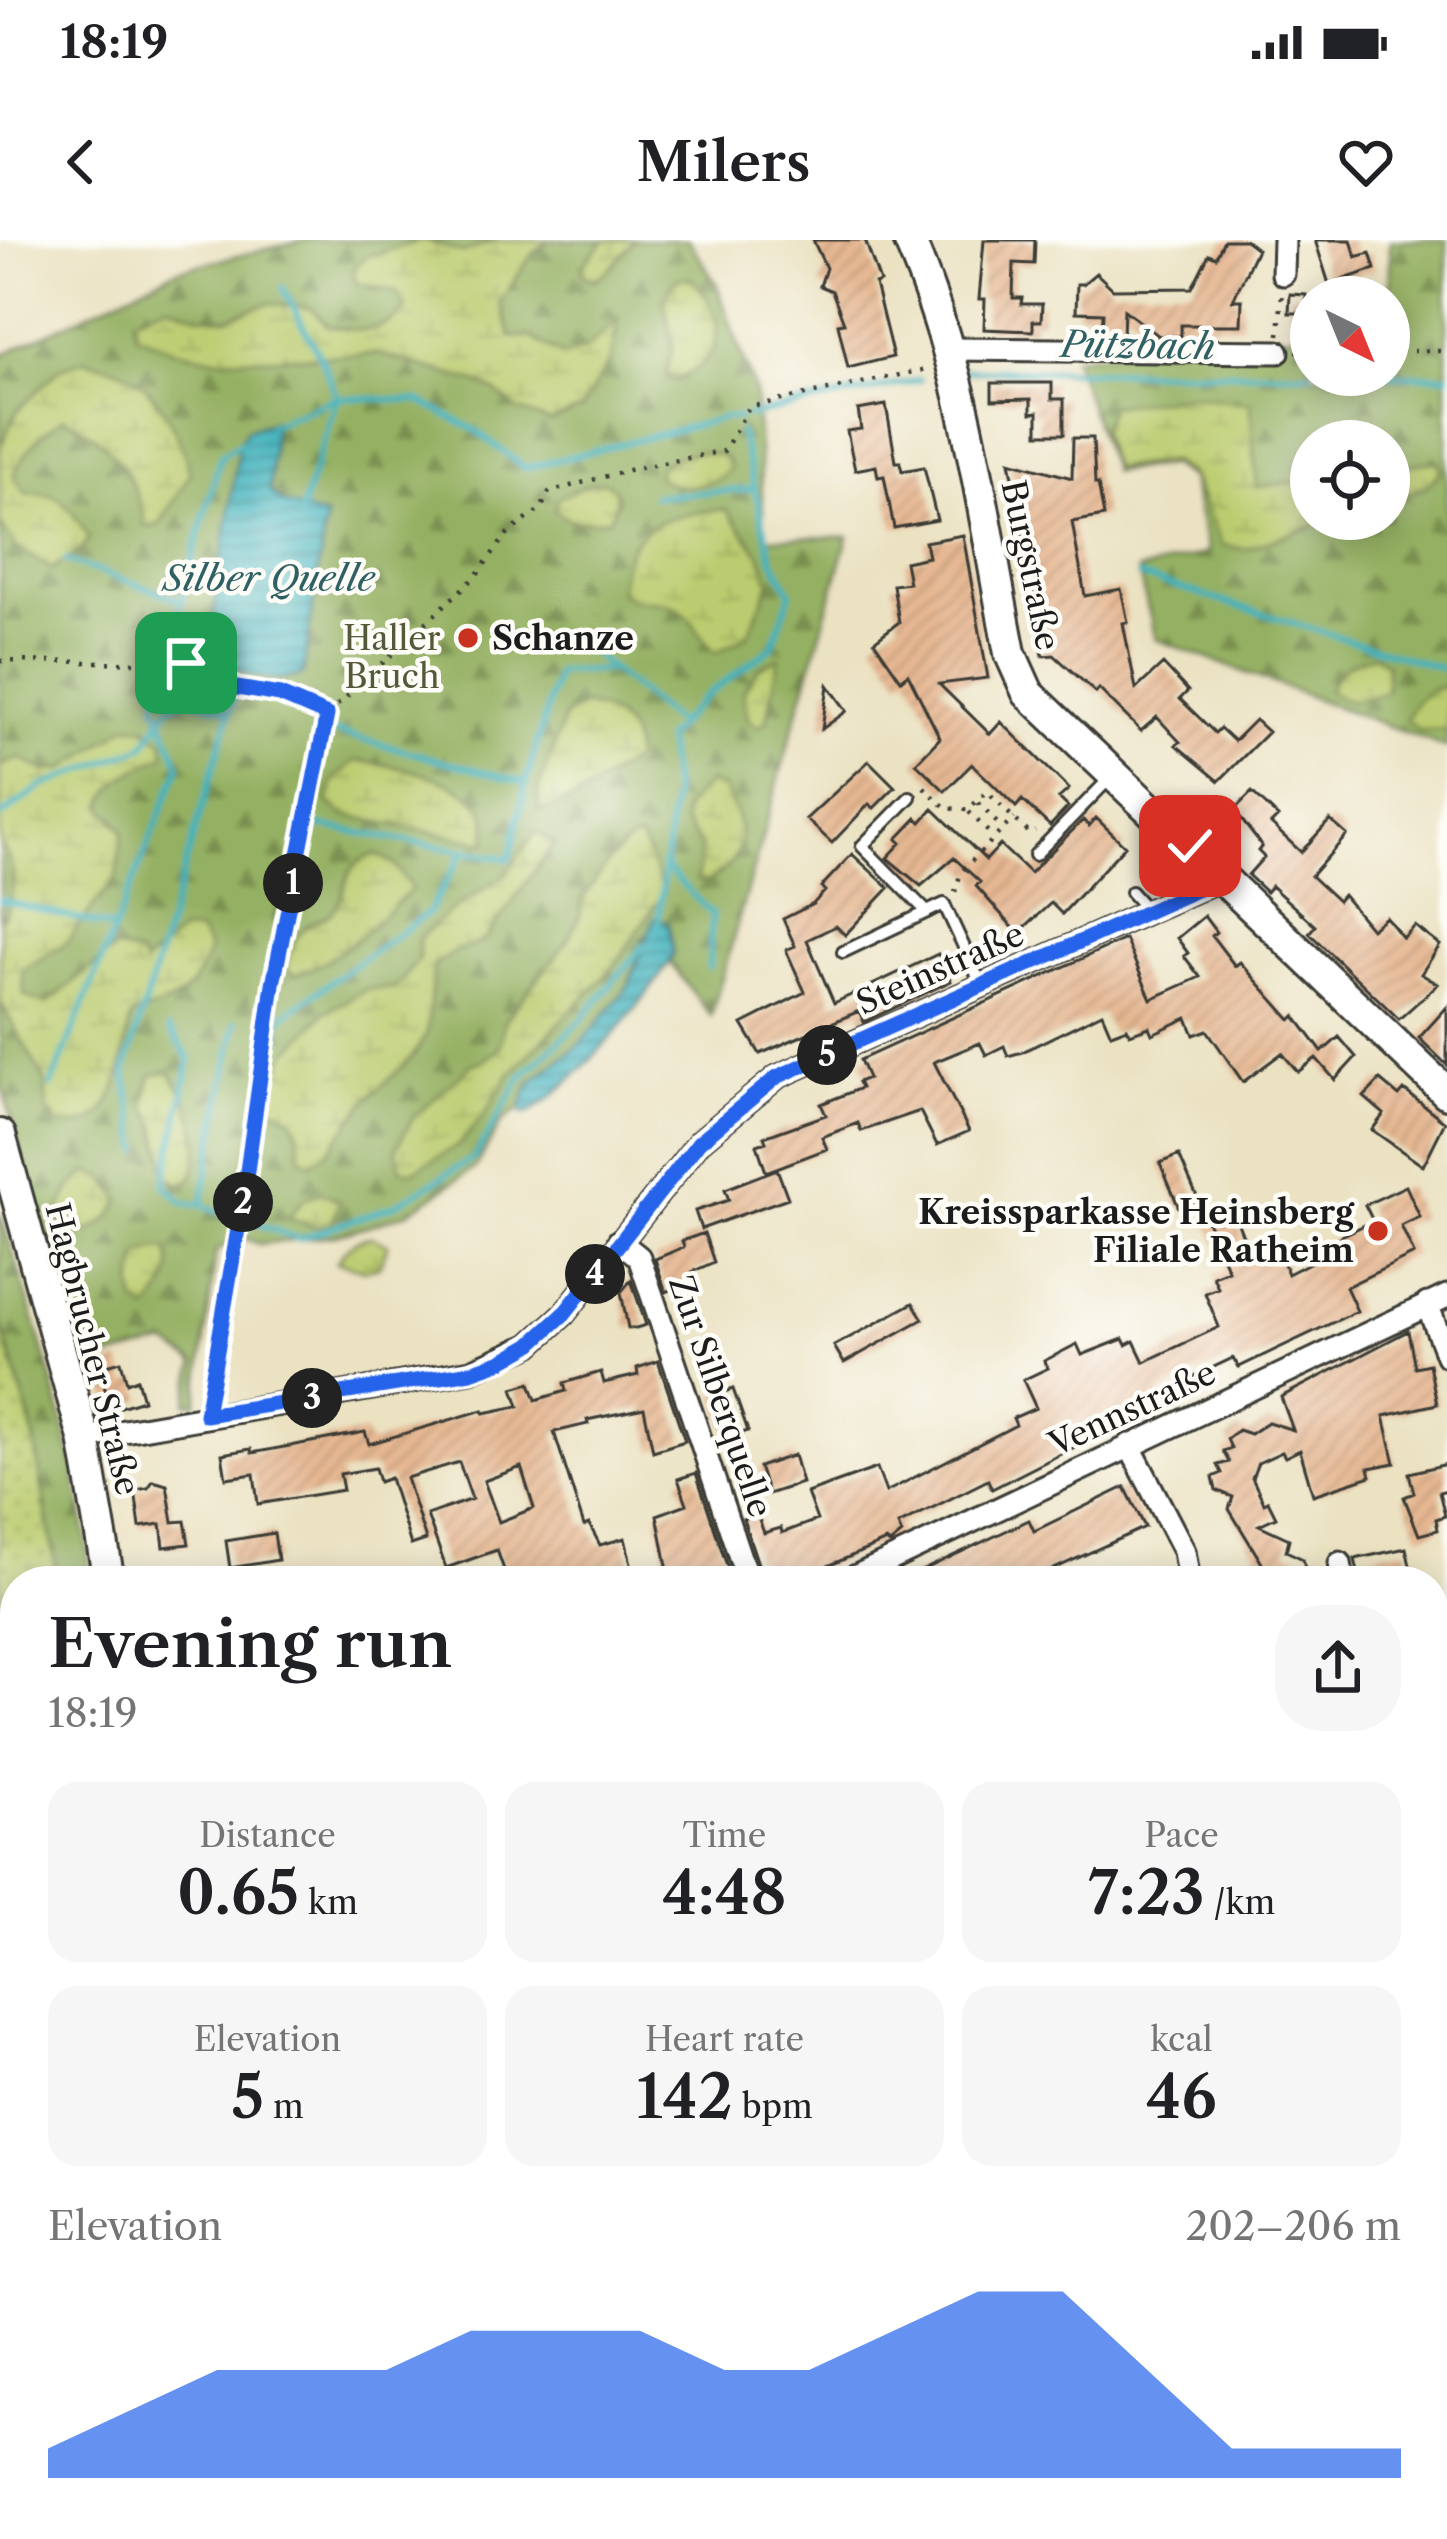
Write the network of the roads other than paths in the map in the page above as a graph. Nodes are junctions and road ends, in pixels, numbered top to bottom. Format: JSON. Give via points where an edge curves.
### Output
{"nodes":[{"id":1,"x":909,"y":240,"type":"edge"},
{"id":2,"x":1284,"y":240,"type":"edge"},
{"id":3,"x":1283,"y":274,"type":"road end"},
{"id":4,"x":1278,"y":352,"type":"road end"},
{"id":5,"x":951,"y":357,"type":"junction"},
{"id":6,"x":1115,"y":772,"type":"junction"},
{"id":7,"x":910,"y":797,"type":"road end"},
{"id":8,"x":1035,"y":855,"type":"dead end"},
{"id":9,"x":1223,"y":878,"type":"junction"},
{"id":10,"x":1131,"y":892,"type":"dead end"},
{"id":11,"x":1148,"y":911,"type":"junction"},
{"id":12,"x":926,"y":912,"type":"junction"},
{"id":13,"x":844,"y":952,"type":"dead end"},
{"id":14,"x":982,"y":986,"type":"junction"},
{"id":15,"x":1447,"y":1093,"type":"edge"},
{"id":16,"x":0,"y":1136,"type":"edge"},
{"id":17,"x":619,"y":1241,"type":"junction"},
{"id":18,"x":1437,"y":1300,"type":"edge"},
{"id":19,"x":1447,"y":1356,"type":"edge"},
{"id":20,"x":84,"y":1438,"type":"junction"},
{"id":21,"x":1129,"y":1445,"type":"junction"},
{"id":22,"x":106,"y":1566,"type":"edge"},
{"id":23,"x":743,"y":1566,"type":"edge"},
{"id":24,"x":877,"y":1566,"type":"edge"},
{"id":25,"x":1186,"y":1566,"type":"edge"}],
"edges":[{"from":1,"to":5,"type":"street","name":"Burgstraße"},
{"from":2,"to":3,"type":"street"},
{"from":4,"to":5,"type":"street"},
{"from":5,"to":6,"type":"street","name":"Burgstraße","via":[[1017,675]]},
{"from":6,"to":8,"type":"lane"},
{"from":6,"to":9,"type":"street","name":"Burgstraße"},
{"from":7,"to":12,"type":"lane","via":[[862,846]]},
{"from":9,"to":11,"type":"street","name":"Steinstraße"},
{"from":9,"to":15,"type":"street","name":"Burgstraße"},
{"from":10,"to":11,"type":"lane"},
{"from":11,"to":14,"type":"street","name":"Steinstraße"},
{"from":12,"to":13,"type":"lane"},
{"from":12,"to":14,"type":"lane","via":[[944,904]]},
{"from":14,"to":17,"type":"street","name":"Steinstraße","via":[[777,1077],[699,1142]]},
{"from":16,"to":20,"type":"street","name":"Hagbrucher Straße"},
{"from":17,"to":20,"type":"street","name":"Steinstraße","via":[[564,1314],[502,1361]]},
{"from":17,"to":23,"type":"street","name":"Zur Silberquelle","via":[[639,1257]]},
{"from":18,"to":19,"type":"street"},
{"from":18,"to":21,"type":"street","name":"Vennstraße"},
{"from":20,"to":22,"type":"street","name":"Hagbrucher Straße"},
{"from":21,"to":24,"type":"street","name":"Vennstraße"},
{"from":21,"to":25,"type":"street"}]}
